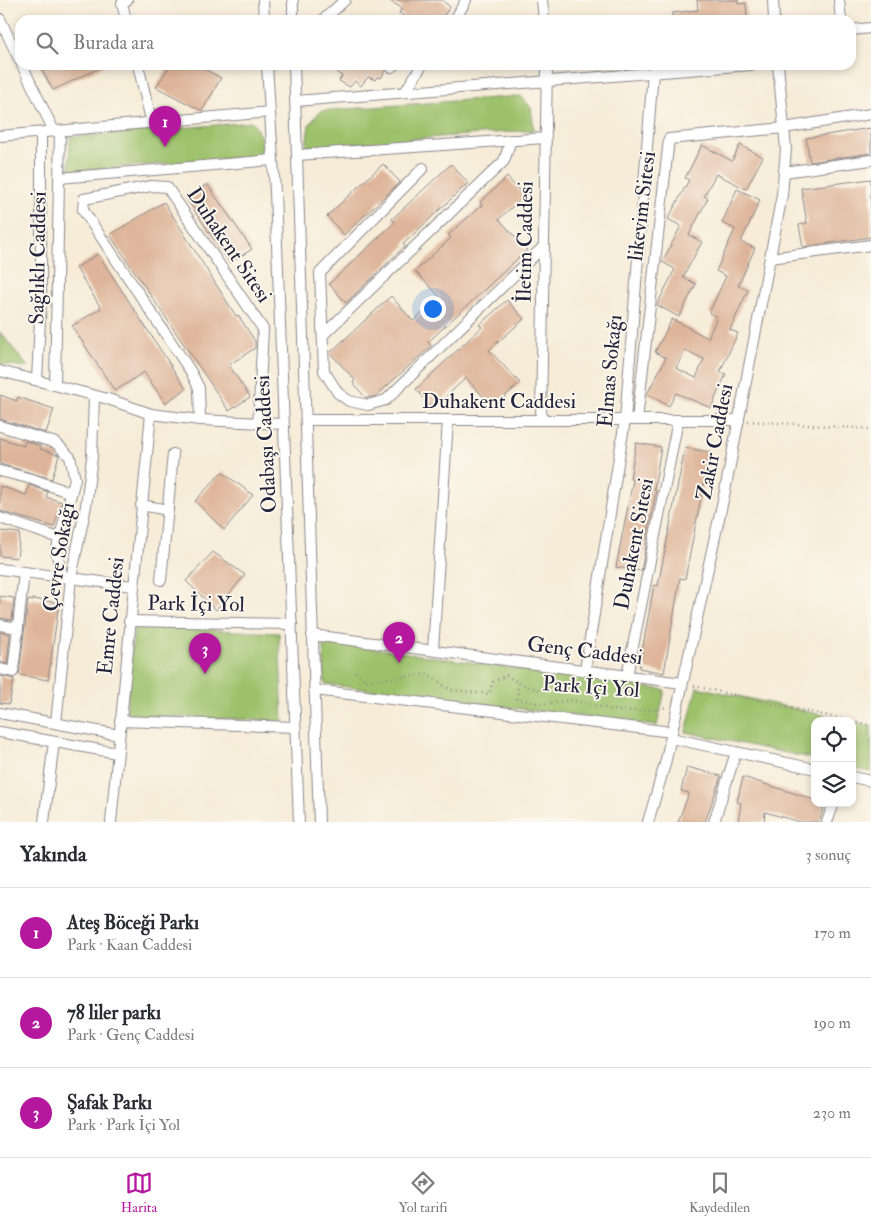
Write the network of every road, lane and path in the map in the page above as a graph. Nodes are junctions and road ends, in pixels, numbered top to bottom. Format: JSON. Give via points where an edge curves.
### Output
{"nodes":[{"id":1,"x":127,"y":0,"type":"edge"},
{"id":2,"x":263,"y":0,"type":"edge"},
{"id":3,"x":292,"y":0,"type":"edge"},
{"id":4,"x":345,"y":0,"type":"edge"},
{"id":5,"x":466,"y":0,"type":"edge"},
{"id":6,"x":542,"y":0,"type":"edge"},
{"id":7,"x":773,"y":0,"type":"edge"},
{"id":8,"x":839,"y":0,"type":"edge"},
{"id":9,"x":125,"y":15,"type":"edge"},
{"id":10,"x":264,"y":15,"type":"edge"},
{"id":11,"x":293,"y":15,"type":"edge"},
{"id":12,"x":328,"y":15,"type":"edge"},
{"id":13,"x":458,"y":15,"type":"edge"},
{"id":14,"x":544,"y":15,"type":"edge"},
{"id":15,"x":774,"y":15,"type":"edge"},
{"id":16,"x":840,"y":15,"type":"edge"},
{"id":17,"x":0,"y":19,"type":"edge"},
{"id":18,"x":871,"y":28,"type":"edge"},
{"id":19,"x":856,"y":30,"type":"edge"},
{"id":20,"x":15,"y":50,"type":"edge"},
{"id":21,"x":25,"y":70,"type":"edge"},
{"id":22,"x":139,"y":70,"type":"edge"},
{"id":23,"x":267,"y":70,"type":"edge"},
{"id":24,"x":294,"y":70,"type":"edge"},
{"id":25,"x":419,"y":70,"type":"edge"},
{"id":26,"x":546,"y":70,"type":"edge"},
{"id":27,"x":681,"y":70,"type":"edge"},
{"id":28,"x":778,"y":70,"type":"edge"},
{"id":29,"x":653,"y":72,"type":"junction"},
{"id":30,"x":546,"y":80,"type":"junction"},
{"id":31,"x":405,"y":92,"type":"junction"},
{"id":32,"x":296,"y":101,"type":"junction"},
{"id":33,"x":270,"y":112,"type":"junction"},
{"id":34,"x":871,"y":114,"type":"edge"},
{"id":35,"x":152,"y":124,"type":"junction"},
{"id":36,"x":784,"y":128,"type":"junction"},
{"id":37,"x":57,"y":131,"type":"junction"},
{"id":38,"x":41,"y":132,"type":"junction"},
{"id":39,"x":0,"y":136,"type":"edge"},
{"id":40,"x":545,"y":138,"type":"junction"},
{"id":41,"x":511,"y":140,"type":"junction"},
{"id":42,"x":297,"y":155,"type":"junction"},
{"id":43,"x":273,"y":160,"type":"junction"},
{"id":44,"x":871,"y":160,"type":"edge"},
{"id":45,"x":423,"y":168,"type":"dead end"},
{"id":46,"x":784,"y":172,"type":"junction"},
{"id":47,"x":59,"y":178,"type":"junction"},
{"id":48,"x":871,"y":245,"type":"edge"},
{"id":49,"x":544,"y":246,"type":"junction"},
{"id":50,"x":770,"y":258,"type":"junction"},
{"id":51,"x":323,"y":335,"type":"junction"},
{"id":52,"x":0,"y":371,"type":"edge"},
{"id":53,"x":37,"y":380,"type":"junction"},
{"id":54,"x":55,"y":385,"type":"junction"},
{"id":55,"x":94,"y":396,"type":"junction"},
{"id":56,"x":151,"y":414,"type":"junction"},
{"id":57,"x":200,"y":420,"type":"junction"},
{"id":58,"x":306,"y":420,"type":"junction"},
{"id":59,"x":448,"y":420,"type":"junction"},
{"id":60,"x":541,"y":420,"type":"junction"},
{"id":61,"x":625,"y":420,"type":"junction"},
{"id":62,"x":636,"y":420,"type":"junction"},
{"id":63,"x":678,"y":420,"type":"junction"},
{"id":64,"x":739,"y":420,"type":"junction"},
{"id":65,"x":258,"y":424,"type":"junction"},
{"id":66,"x":284,"y":424,"type":"junction"},
{"id":67,"x":0,"y":426,"type":"edge"},
{"id":68,"x":871,"y":429,"type":"edge"},
{"id":69,"x":173,"y":454,"type":"dead end"},
{"id":70,"x":0,"y":471,"type":"edge"},
{"id":71,"x":71,"y":493,"type":"junction"},
{"id":72,"x":141,"y":505,"type":"junction"},
{"id":73,"x":168,"y":510,"type":"junction"},
{"id":74,"x":0,"y":518,"type":"edge"},
{"id":75,"x":59,"y":538,"type":"junction"},
{"id":76,"x":0,"y":569,"type":"edge"},
{"id":77,"x":24,"y":572,"type":"junction"},
{"id":78,"x":67,"y":578,"type":"junction"},
{"id":79,"x":161,"y":580,"type":"dead end"},
{"id":80,"x":133,"y":586,"type":"junction"},
{"id":81,"x":129,"y":622,"type":"junction"},
{"id":82,"x":292,"y":624,"type":"junction"},
{"id":83,"x":0,"y":625,"type":"edge"},
{"id":84,"x":18,"y":628,"type":"junction"},
{"id":85,"x":312,"y":635,"type":"junction"},
{"id":86,"x":433,"y":650,"type":"junction"},
{"id":87,"x":0,"y":669,"type":"edge"},
{"id":88,"x":590,"y":671,"type":"junction"},
{"id":89,"x":355,"y":672,"type":"dead end"},
{"id":90,"x":627,"y":676,"type":"junction"},
{"id":91,"x":682,"y":683,"type":"junction"},
{"id":92,"x":518,"y":684,"type":"junction"},
{"id":93,"x":314,"y":690,"type":"junction"},
{"id":94,"x":678,"y":705,"type":"junction"},
{"id":95,"x":0,"y":713,"type":"edge"},
{"id":96,"x":833,"y":717,"type":"edge"},
{"id":97,"x":120,"y":721,"type":"junction"},
{"id":98,"x":856,"y":722,"type":"edge"},
{"id":99,"x":56,"y":723,"type":"junction"},
{"id":100,"x":871,"y":726,"type":"edge"},
{"id":101,"x":295,"y":727,"type":"junction"},
{"id":102,"x":0,"y":732,"type":"edge"},
{"id":103,"x":119,"y":735,"type":"junction"},
{"id":104,"x":672,"y":735,"type":"junction"},
{"id":105,"x":54,"y":742,"type":"junction"},
{"id":106,"x":736,"y":752,"type":"junction"},
{"id":107,"x":117,"y":753,"type":"junction"},
{"id":108,"x":811,"y":768,"type":"edge"},
{"id":109,"x":856,"y":778,"type":"edge"},
{"id":110,"x":871,"y":781,"type":"edge"},
{"id":111,"x":833,"y":807,"type":"edge"},
{"id":112,"x":44,"y":822,"type":"edge"},
{"id":113,"x":111,"y":822,"type":"edge"},
{"id":114,"x":299,"y":822,"type":"edge"},
{"id":115,"x":319,"y":822,"type":"edge"},
{"id":116,"x":648,"y":822,"type":"edge"},
{"id":117,"x":714,"y":822,"type":"edge"},
{"id":118,"x":827,"y":822,"type":"edge"}],
"edges":[{"from":1,"to":9,"type":"street","via":[[122,3]]},
{"from":2,"to":10,"type":"street"},
{"from":3,"to":11,"type":"street"},
{"from":4,"to":12,"type":"street"},
{"from":5,"to":13,"type":"street"},
{"from":6,"to":14,"type":"street"},
{"from":7,"to":15,"type":"street"},
{"from":8,"to":16,"type":"street"},
{"from":17,"to":20,"type":"street"},
{"from":18,"to":19,"type":"street"},
{"from":21,"to":37,"type":"street"},
{"from":22,"to":35,"type":"street"},
{"from":23,"to":33,"type":"street","name":"Odabaşı Caddesi"},
{"from":24,"to":32,"type":"street","name":"Odabaşı Caddesi"},
{"from":25,"to":31,"type":"street"},
{"from":26,"to":30,"type":"street","name":"İletim Caddesi"},
{"from":27,"to":29,"type":"street"},
{"from":28,"to":36,"type":"street","name":"Zakir Caddesi"},
{"from":29,"to":30,"type":"street"},
{"from":29,"to":61,"type":"street","name":"Elmas Sokağı"},
{"from":30,"to":31,"type":"street"},
{"from":30,"to":40,"type":"street","name":"İletim Caddesi"},
{"from":31,"to":32,"type":"street"},
{"from":32,"to":42,"type":"street","name":"Odabaşı Caddesi"},
{"from":33,"to":35,"type":"street"},
{"from":33,"to":43,"type":"street","name":"Odabaşı Caddesi"},
{"from":34,"to":36,"type":"street","name":"likevim Sitesi"},
{"from":35,"to":37,"type":"street"},
{"from":36,"to":46,"type":"street","name":"Zakir Caddesi"},
{"from":36,"to":62,"type":"street","name":"likevim Sitesi","via":[[669,139]]},
{"from":37,"to":38,"type":"street"},
{"from":37,"to":47,"type":"street","name":"Sağlıklı Caddesi"},
{"from":38,"to":39,"type":"street"},
{"from":38,"to":53,"type":"street","name":"Sağlıklı Caddesi","via":[[41,300]]},
{"from":40,"to":41,"type":"street"},
{"from":40,"to":49,"type":"street","name":"İletim Caddesi"},
{"from":41,"to":42,"type":"street"},
{"from":41,"to":51,"type":"street","via":[[504,161]]},
{"from":42,"to":58,"type":"street","name":"Odabaşı Caddesi"},
{"from":43,"to":47,"type":"street"},
{"from":43,"to":66,"type":"street","name":"Odabaşı Caddesi"},
{"from":44,"to":46,"type":"street"},
{"from":45,"to":51,"type":"street","via":[[320,272]]},
{"from":46,"to":50,"type":"street","name":"Zakir Caddesi"},
{"from":47,"to":54,"type":"street","name":"Sağlıklı Caddesi"},
{"from":48,"to":50,"type":"street"},
{"from":49,"to":51,"type":"street","via":[[386,400],[368,406],[349,402],[338,393],[324,371]]},
{"from":49,"to":60,"type":"street","name":"İletim Caddesi"},
{"from":50,"to":64,"type":"street","name":"Zakir Caddesi"},
{"from":52,"to":53,"type":"street"},
{"from":53,"to":54,"type":"street"},
{"from":54,"to":55,"type":"street"},
{"from":55,"to":56,"type":"street"},
{"from":55,"to":78,"type":"street","name":"Çevre Sokağı","via":[[88,496],[75,564]]},
{"from":56,"to":57,"type":"street"},
{"from":56,"to":72,"type":"street","name":"Emre Caddesi"},
{"from":57,"to":65,"type":"street"},
{"from":57,"to":65,"type":"street","name":"Duhakent Sitesi","via":[[199,388],[192,372],[83,210],[84,199],[152,186],[167,187],[263,329]]},
{"from":58,"to":59,"type":"street","name":"Duhakent Caddesi"},
{"from":58,"to":85,"type":"street","name":"Odabaşı Caddesi"},
{"from":59,"to":60,"type":"street","name":"Duhakent Caddesi"},
{"from":59,"to":86,"type":"street"},
{"from":60,"to":61,"type":"street","name":"Duhakent Caddesi"},
{"from":61,"to":62,"type":"street","name":"Duhakent Caddesi"},
{"from":61,"to":88,"type":"street","name":"Elmas Sokağı"},
{"from":62,"to":63,"type":"street","name":"Duhakent Caddesi"},
{"from":63,"to":64,"type":"street","name":"Duhakent Caddesi"},
{"from":63,"to":90,"type":"street","name":"Duhakent Sitesi"},
{"from":64,"to":68,"type":"path"},
{"from":64,"to":91,"type":"street","name":"Zakir Caddesi"},
{"from":65,"to":66,"type":"street"},
{"from":66,"to":82,"type":"street","name":"Odabaşı Caddesi"},
{"from":67,"to":71,"type":"street","via":[[56,443],[70,457],[75,478]]},
{"from":69,"to":73,"type":"street"},
{"from":70,"to":71,"type":"street"},
{"from":71,"to":75,"type":"street"},
{"from":72,"to":73,"type":"street"},
{"from":72,"to":80,"type":"street","name":"Emre Caddesi"},
{"from":73,"to":79,"type":"street"},
{"from":74,"to":75,"type":"street"},
{"from":75,"to":78,"type":"street","via":[[56,552]]},
{"from":76,"to":77,"type":"street"},
{"from":77,"to":78,"type":"street"},
{"from":77,"to":84,"type":"street"},
{"from":78,"to":80,"type":"street"},
{"from":78,"to":99,"type":"street","name":"Çevre Sokağı"},
{"from":80,"to":81,"type":"street","name":"Emre Caddesi"},
{"from":81,"to":82,"type":"street","name":"Park İçi Yol"},
{"from":81,"to":97,"type":"street","name":"Emre Caddesi"},
{"from":82,"to":101,"type":"street","name":"Odabaşı Caddesi"},
{"from":83,"to":84,"type":"street"},
{"from":84,"to":87,"type":"street","via":[[14,672]]},
{"from":85,"to":86,"type":"street","name":"Genç Caddesi"},
{"from":85,"to":93,"type":"street","name":"Odabaşı Caddesi"},
{"from":86,"to":88,"type":"street","name":"Genç Caddesi"},
{"from":88,"to":90,"type":"street","name":"Genç Caddesi"},
{"from":88,"to":92,"type":"path","name":"Park İçi Yol","via":[[572,689],[547,692]]},
{"from":89,"to":92,"type":"path","name":"Park İçi Yol","via":[[367,681],[427,674],[451,690],[489,694],[493,682],[506,675]]},
{"from":90,"to":91,"type":"street","name":"Genç Caddesi"},
{"from":91,"to":94,"type":"street","name":"Zakir Caddesi"},
{"from":91,"to":96,"type":"path"},
{"from":92,"to":94,"type":"path","name":"Park İçi Yol","via":[[517,699],[542,704],[572,700],[618,711],[654,710]]},
{"from":93,"to":104,"type":"street"},
{"from":93,"to":115,"type":"street","name":"Odabaşı Caddesi"},
{"from":94,"to":104,"type":"street","name":"Zakir Caddesi"},
{"from":95,"to":99,"type":"street"},
{"from":97,"to":101,"type":"street"},
{"from":97,"to":103,"type":"street","name":"Emre Caddesi"},
{"from":98,"to":100,"type":"path"},
{"from":99,"to":103,"type":"street"},
{"from":101,"to":114,"type":"street","name":"Odabaşı Caddesi"},
{"from":102,"to":105,"type":"street"},
{"from":103,"to":107,"type":"street","name":"Emre Caddesi"},
{"from":104,"to":106,"type":"street"},
{"from":104,"to":116,"type":"street","name":"Zakir Caddesi"},
{"from":105,"to":107,"type":"street"},
{"from":105,"to":112,"type":"street"},
{"from":106,"to":108,"type":"street"},
{"from":106,"to":117,"type":"street"},
{"from":107,"to":113,"type":"street","name":"Emre Caddesi"},
{"from":109,"to":110,"type":"street"},
{"from":111,"to":118,"type":"street"}]}
